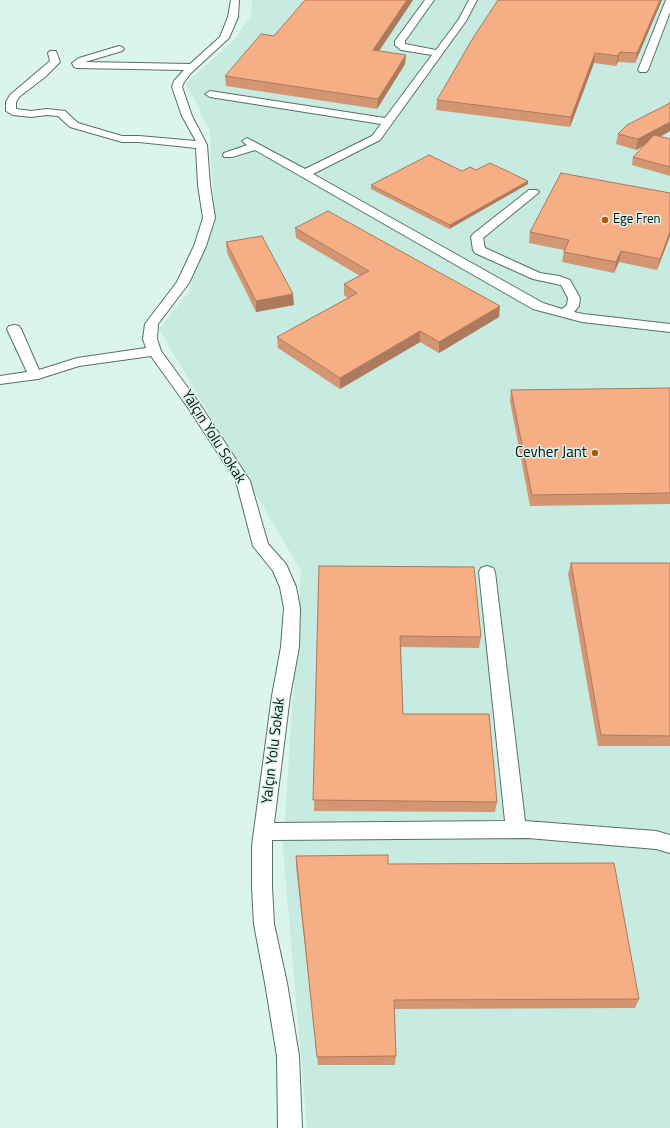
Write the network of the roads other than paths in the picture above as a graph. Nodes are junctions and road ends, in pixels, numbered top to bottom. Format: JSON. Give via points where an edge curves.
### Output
{"nodes":[{"id":1,"x":235,"y":0,"type":"edge"},
{"id":2,"x":430,"y":0,"type":"edge"},
{"id":3,"x":473,"y":0,"type":"edge"},
{"id":4,"x":670,"y":0,"type":"edge"},
{"id":5,"x":119,"y":49,"type":"dead end"},
{"id":6,"x":53,"y":53,"type":"dead end"},
{"id":7,"x":438,"y":53,"type":"junction"},
{"id":8,"x":193,"y":67,"type":"junction"},
{"id":9,"x":643,"y":70,"type":"dead end"},
{"id":10,"x":210,"y":94,"type":"dead end"},
{"id":11,"x":388,"y":122,"type":"junction"},
{"id":12,"x":202,"y":145,"type":"junction"},
{"id":13,"x":228,"y":155,"type":"dead end"},
{"id":14,"x":305,"y":174,"type":"junction"},
{"id":15,"x":533,"y":192,"type":"dead end"},
{"id":16,"x":564,"y":314,"type":"junction"},
{"id":17,"x":670,"y":328,"type":"edge"},
{"id":18,"x":14,"y":330,"type":"dead end"},
{"id":19,"x":154,"y":351,"type":"junction"},
{"id":20,"x":35,"y":375,"type":"junction"},
{"id":21,"x":0,"y":380,"type":"edge"},
{"id":22,"x":487,"y":572,"type":"dead end"},
{"id":23,"x":516,"y":829,"type":"junction"},
{"id":24,"x":264,"y":832,"type":"junction"},
{"id":25,"x":670,"y":844,"type":"edge"},
{"id":26,"x":290,"y":1128,"type":"edge"}],
"edges":[{"from":1,"to":8,"type":"street","name":"Yalçın Yolu Sokak","via":[[233,17],[224,38]]},
{"from":2,"to":7,"type":"street","via":[[400,45],[404,48]]},
{"from":3,"to":7,"type":"street","via":[[463,20]]},
{"from":4,"to":9,"type":"street"},
{"from":5,"to":8,"type":"street","via":[[82,60],[77,63],[78,66]]},
{"from":6,"to":12,"type":"street","via":[[55,62],[15,95],[11,102],[11,111],[17,114],[61,113],[74,124],[122,139]]},
{"from":7,"to":11,"type":"street"},
{"from":8,"to":12,"type":"street","name":"Yalçın Yolu Sokak","via":[[177,87],[187,116]]},
{"from":10,"to":11,"type":"street"},
{"from":11,"to":14,"type":"street","via":[[376,138]]},
{"from":12,"to":19,"type":"street","name":"Yalçın Yolu Sokak","via":[[209,218],[200,246],[183,283],[152,324],[150,339]]},
{"from":13,"to":14,"type":"street","via":[[251,143]]},
{"from":14,"to":16,"type":"street","via":[[538,306]]},
{"from":15,"to":16,"type":"street","via":[[477,237],[479,250],[537,276],[555,278],[566,283],[574,298],[573,306]]},
{"from":16,"to":17,"type":"street"},
{"from":18,"to":20,"type":"street"},
{"from":19,"to":20,"type":"street","via":[[77,362]]},
{"from":19,"to":24,"type":"street","name":"Yalçın Yolu Sokak","via":[[243,481],[261,546],[280,568],[288,588],[292,608],[290,648],[281,696]]},
{"from":20,"to":21,"type":"street"},
{"from":22,"to":23,"type":"street"},
{"from":23,"to":24,"type":"street"},
{"from":23,"to":25,"type":"street","via":[[656,840]]},
{"from":24,"to":26,"type":"street","name":"Yalçın Yolu Sokak","via":[[264,924],[288,1056]]}]}
